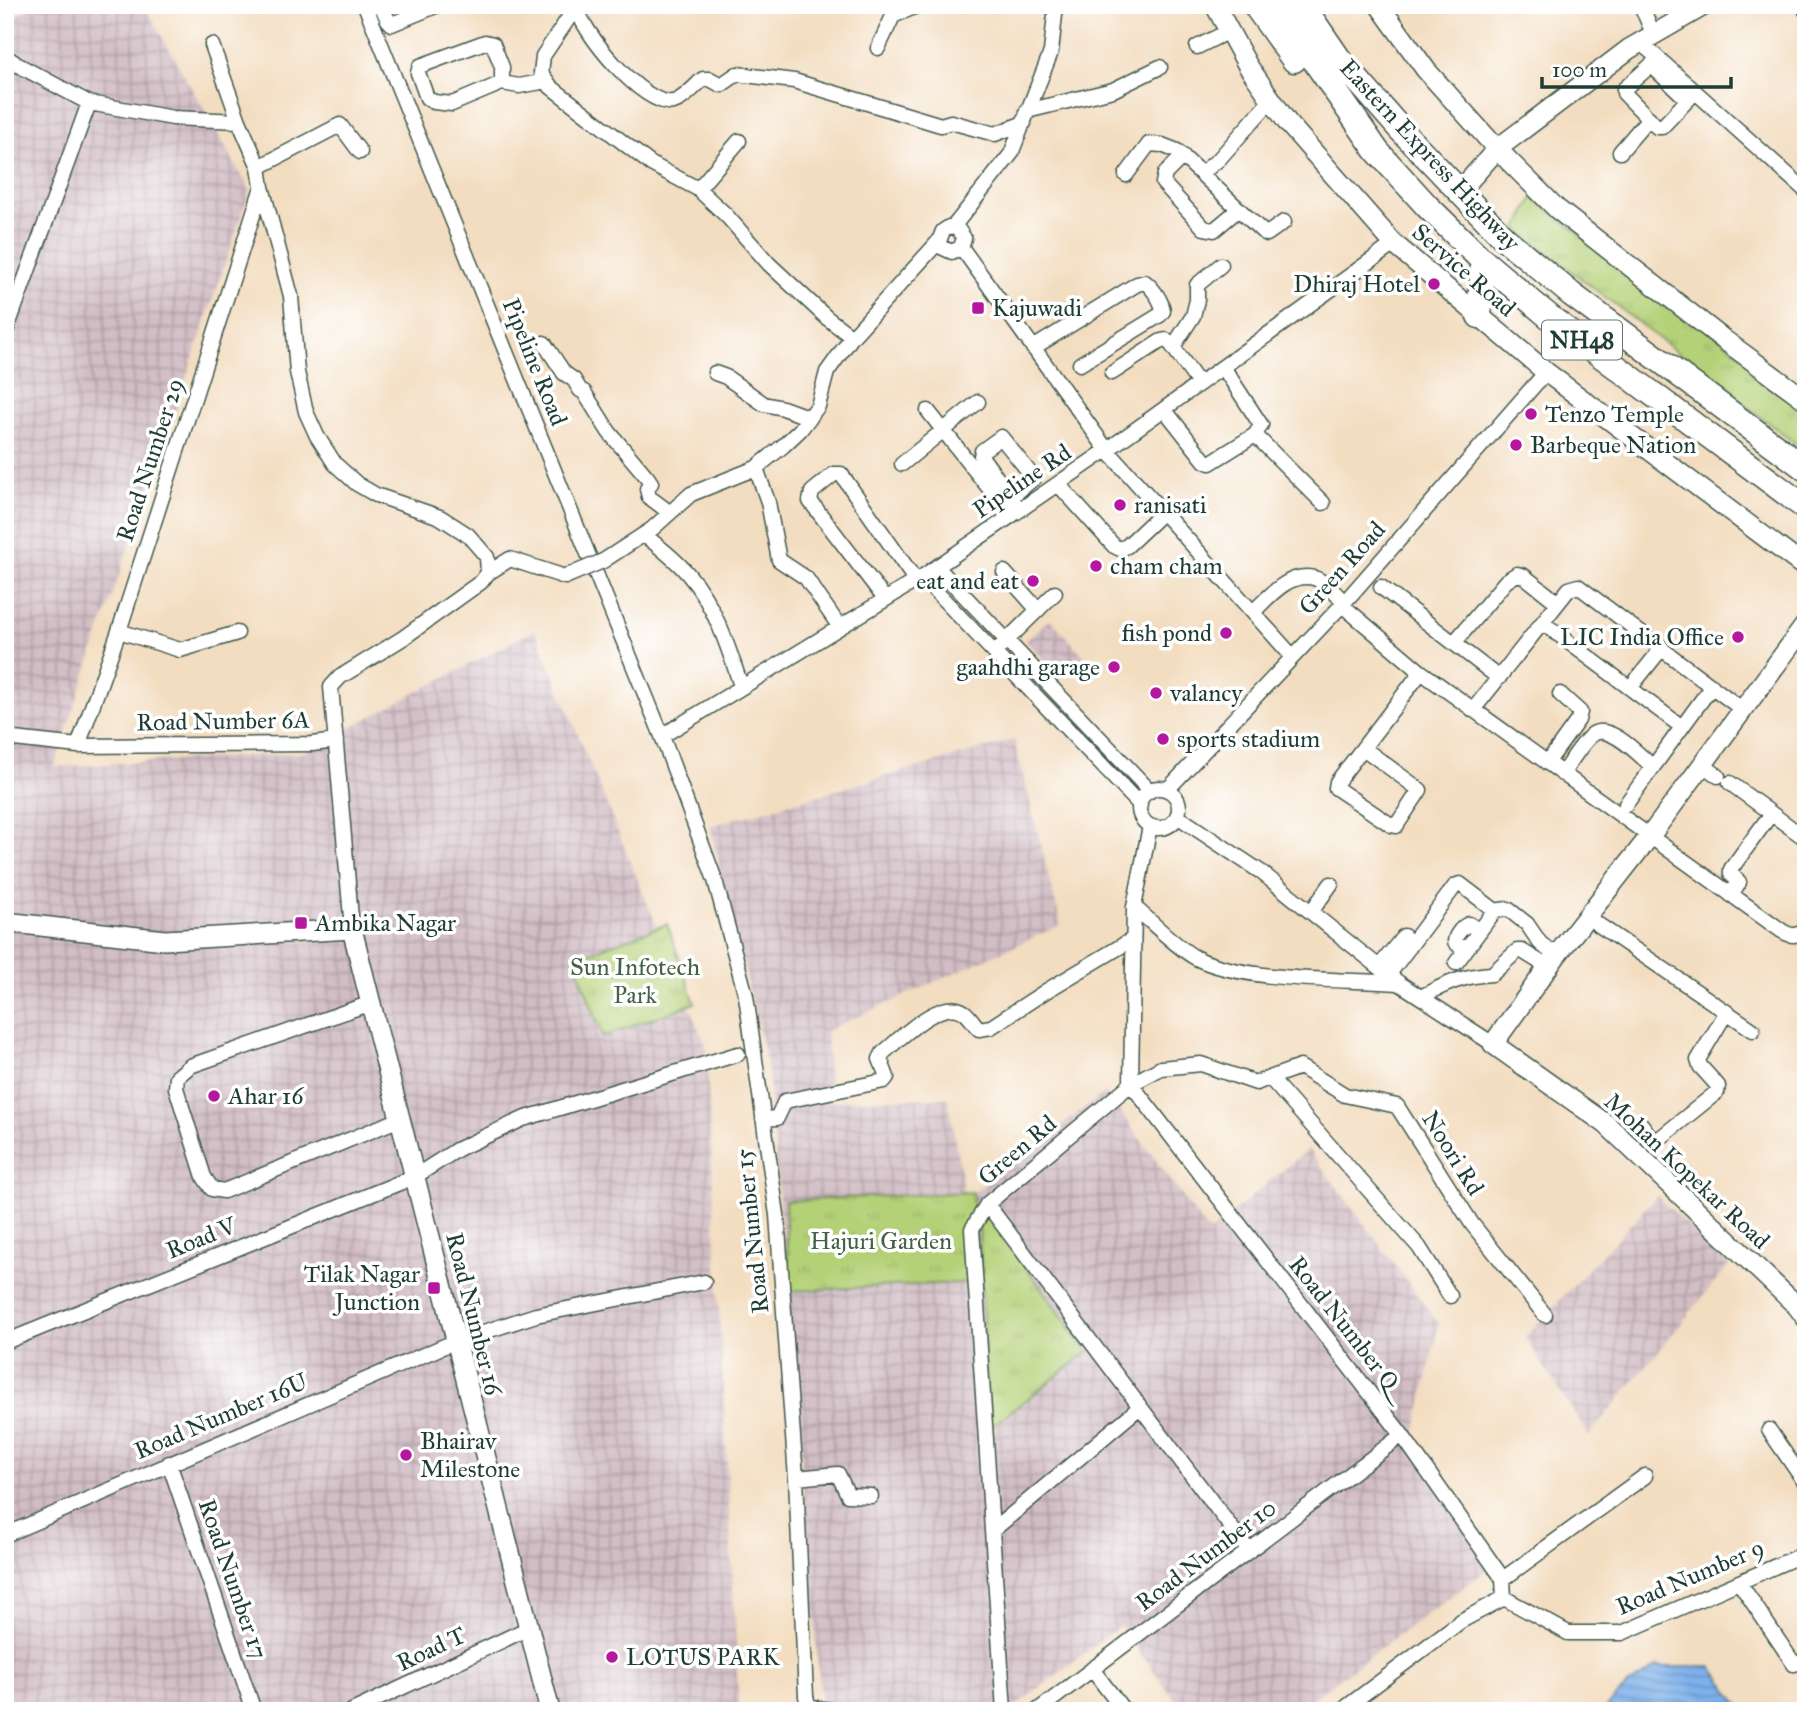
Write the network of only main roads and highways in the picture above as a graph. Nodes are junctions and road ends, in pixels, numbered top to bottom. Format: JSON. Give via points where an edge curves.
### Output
{"nodes":[{"id":1,"x":1255,"y":5,"type":"edge"},
{"id":2,"x":1302,"y":5,"type":"edge"},
{"id":3,"x":1323,"y":5,"type":"edge"},
{"id":4,"x":1276,"y":6,"type":"edge"},
{"id":5,"x":1401,"y":130,"type":"junction"},
{"id":6,"x":1377,"y":150,"type":"junction"},
{"id":7,"x":1483,"y":261,"type":"junction"},
{"id":8,"x":1479,"y":316,"type":"road end"},
{"id":9,"x":1806,"y":468,"type":"edge"},
{"id":10,"x":1806,"y":508,"type":"edge"}],
"edges":[{"from":1,"to":6,"type":"highway","via":[[1311,83]]},
{"from":2,"to":5,"type":"highway","name":"Eastern Express Highway","number":"NH48","via":[[1339,59]]},
{"from":3,"to":5,"type":"highway"},
{"from":4,"to":6,"type":"highway","name":"Eastern Express Highway","number":"NH48"},
{"from":5,"to":9,"type":"highway","name":"Eastern Express Highway","number":"NH48","via":[[1504,238],[1571,294]]},
{"from":6,"to":7,"type":"highway","name":"Eastern Express Highway","number":"NH48"},
{"from":7,"to":8,"type":"highway"},
{"from":7,"to":10,"type":"highway","name":"Eastern Express Highway","number":"NH48","via":[[1552,319]]}]}
